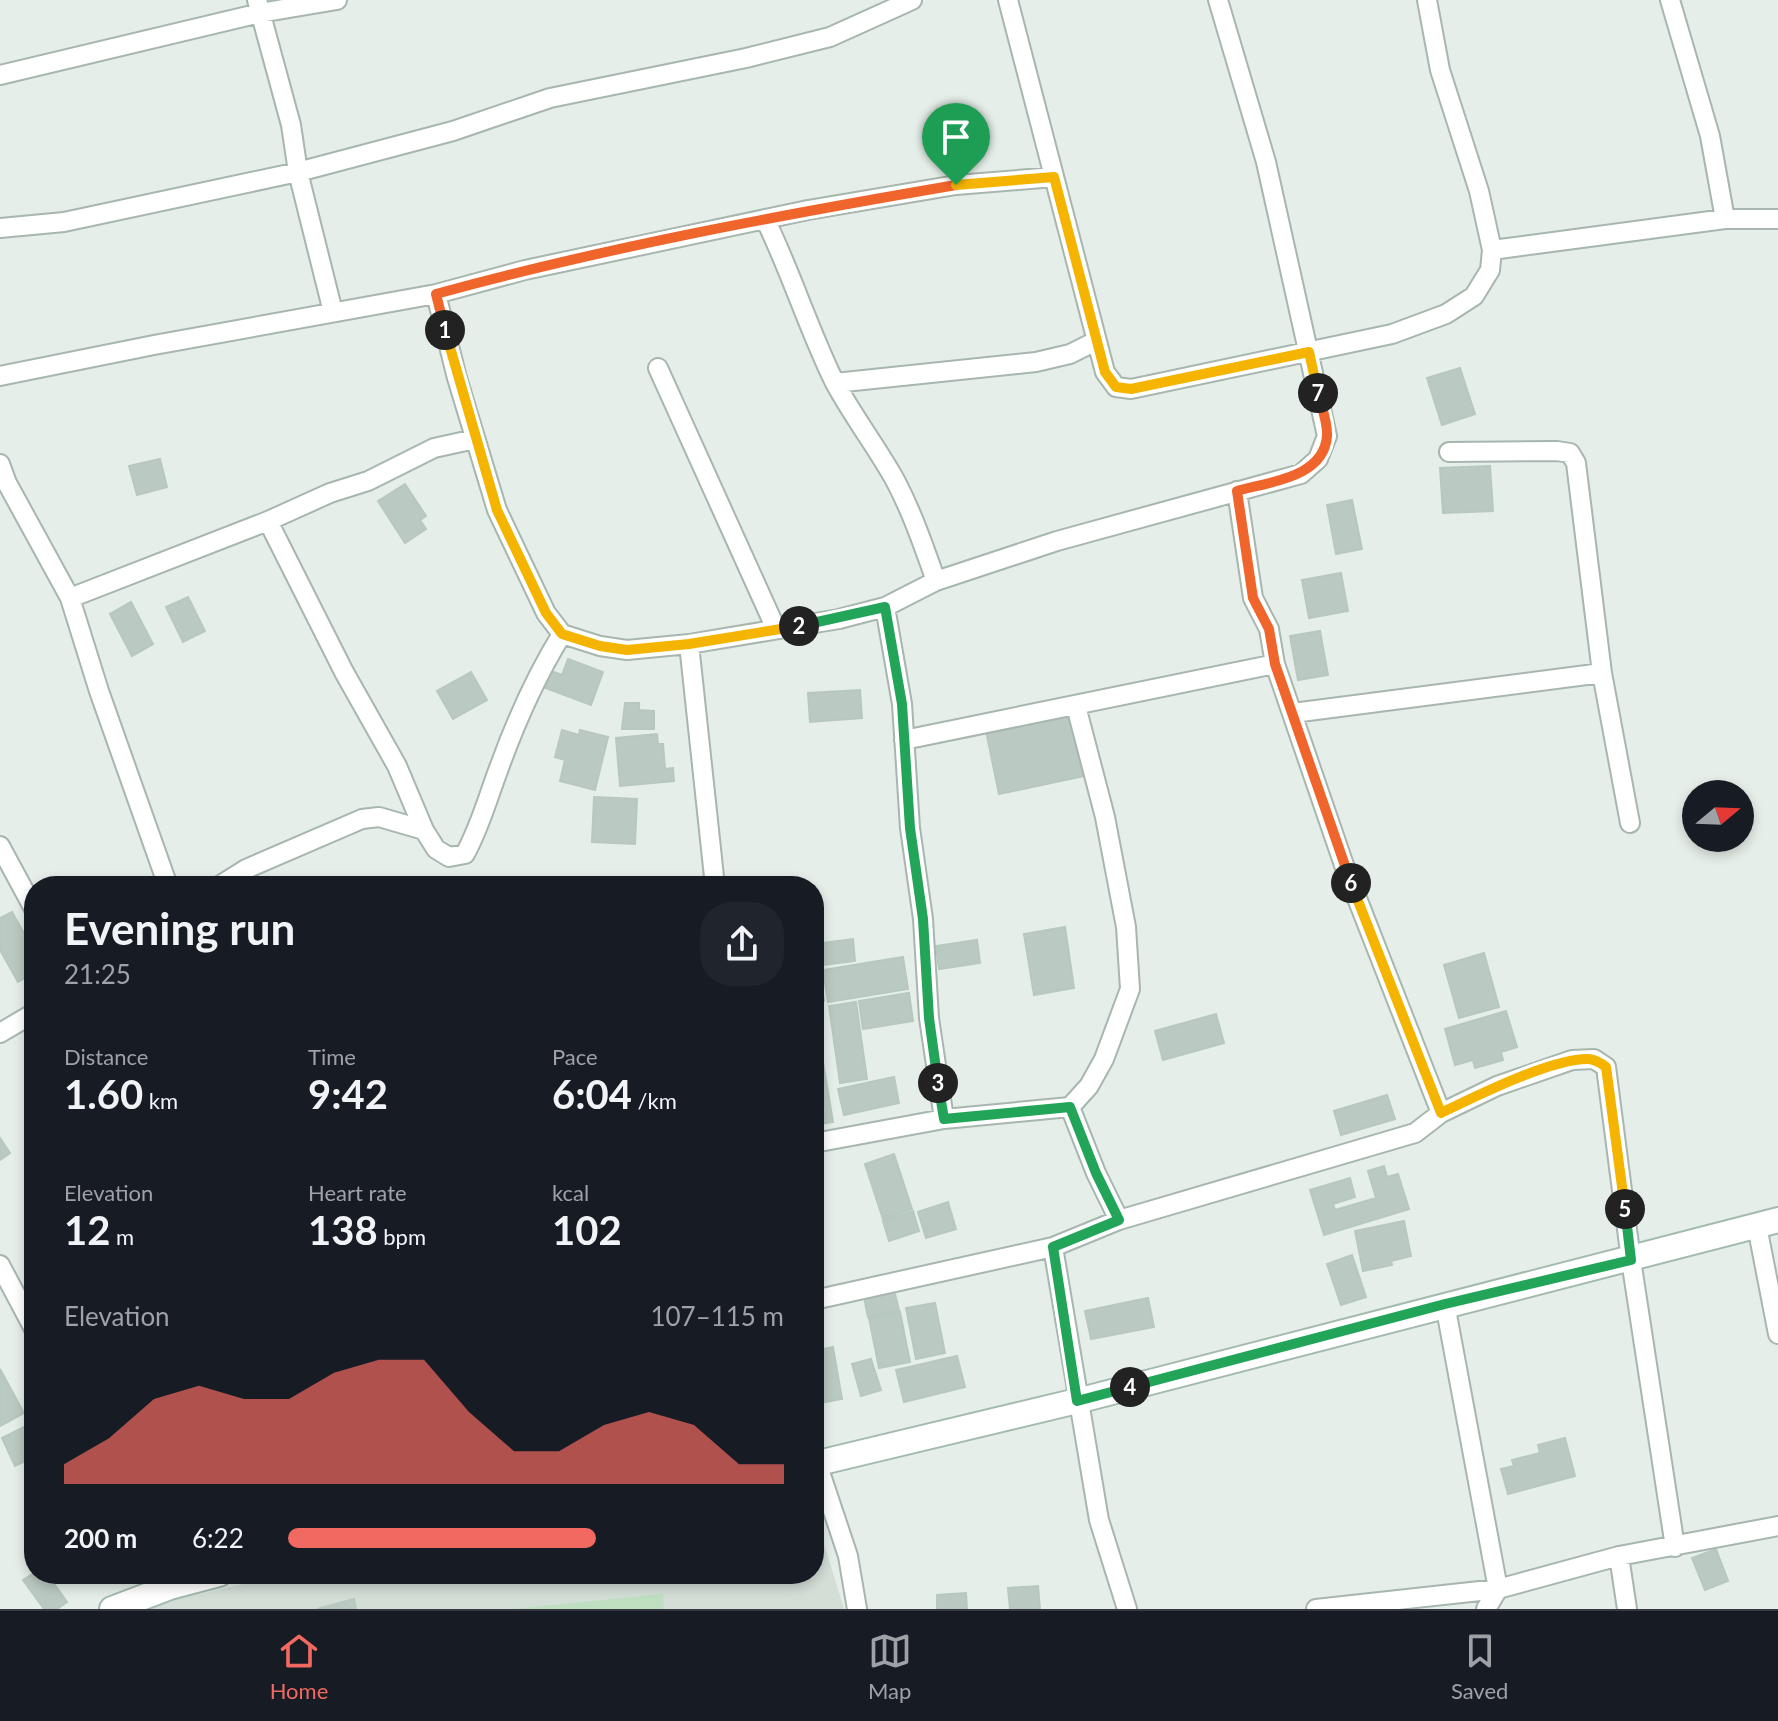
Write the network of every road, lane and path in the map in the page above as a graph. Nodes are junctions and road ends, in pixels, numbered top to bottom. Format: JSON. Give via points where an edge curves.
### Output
{"nodes":[{"id":1,"x":337,"y":0,"type":"edge"},
{"id":2,"x":912,"y":0,"type":"edge"},
{"id":3,"x":1008,"y":0,"type":"edge"},
{"id":4,"x":1218,"y":0,"type":"edge"},
{"id":5,"x":1427,"y":0,"type":"edge"},
{"id":6,"x":1670,"y":0,"type":"edge"},
{"id":7,"x":258,"y":7,"type":"edge"},
{"id":8,"x":0,"y":75,"type":"edge"},
{"id":9,"x":298,"y":172,"type":"junction"},
{"id":10,"x":1054,"y":177,"type":"junction"},
{"id":11,"x":765,"y":219,"type":"junction"},
{"id":12,"x":1725,"y":219,"type":"junction"},
{"id":13,"x":1778,"y":219,"type":"edge"},
{"id":14,"x":0,"y":228,"type":"edge"},
{"id":15,"x":1492,"y":250,"type":"junction"},
{"id":16,"x":436,"y":294,"type":"junction"},
{"id":17,"x":333,"y":312,"type":"junction"},
{"id":18,"x":1096,"y":341,"type":"junction"},
{"id":19,"x":1309,"y":352,"type":"junction"},
{"id":20,"x":658,"y":368,"type":"dead end"},
{"id":21,"x":0,"y":376,"type":"edge"},
{"id":22,"x":835,"y":383,"type":"junction"},
{"id":23,"x":475,"y":439,"type":"junction"},
{"id":24,"x":1449,"y":452,"type":"dead end"},
{"id":25,"x":0,"y":464,"type":"edge"},
{"id":26,"x":1237,"y":491,"type":"junction"},
{"id":27,"x":268,"y":521,"type":"junction"},
{"id":28,"x":936,"y":581,"type":"junction"},
{"id":29,"x":70,"y":598,"type":"junction"},
{"id":30,"x":885,"y":607,"type":"junction"},
{"id":31,"x":776,"y":629,"type":"junction"},
{"id":32,"x":562,"y":634,"type":"junction"},
{"id":33,"x":689,"y":644,"type":"junction"},
{"id":34,"x":1275,"y":664,"type":"junction"},
{"id":35,"x":1602,"y":673,"type":"junction"},
{"id":36,"x":1076,"y":706,"type":"junction"},
{"id":37,"x":1293,"y":713,"type":"junction"},
{"id":38,"x":904,"y":740,"type":"junction"},
{"id":39,"x":1630,"y":823,"type":"dead end"},
{"id":40,"x":424,"y":830,"type":"junction"},
{"id":41,"x":0,"y":846,"type":"edge"},
{"id":42,"x":164,"y":876,"type":"edge"},
{"id":43,"x":235,"y":876,"type":"edge"},
{"id":44,"x":714,"y":876,"type":"edge"},
{"id":45,"x":24,"y":890,"type":"edge"},
{"id":46,"x":24,"y":1019,"type":"edge"},
{"id":47,"x":0,"y":1033,"type":"edge"},
{"id":48,"x":1070,"y":1107,"type":"junction"},
{"id":49,"x":1441,"y":1113,"type":"junction"},
{"id":50,"x":944,"y":1119,"type":"junction"},
{"id":51,"x":824,"y":1141,"type":"edge"},
{"id":52,"x":1119,"y":1220,"type":"junction"},
{"id":53,"x":1767,"y":1223,"type":"edge"},
{"id":54,"x":1053,"y":1247,"type":"junction"},
{"id":55,"x":1631,"y":1260,"type":"junction"},
{"id":56,"x":0,"y":1265,"type":"edge"},
{"id":57,"x":824,"y":1298,"type":"edge"},
{"id":58,"x":1445,"y":1304,"type":"junction"},
{"id":59,"x":24,"y":1310,"type":"edge"},
{"id":60,"x":1778,"y":1334,"type":"edge"},
{"id":61,"x":1077,"y":1401,"type":"junction"},
{"id":62,"x":824,"y":1458,"type":"edge"},
{"id":63,"x":824,"y":1486,"type":"edge"},
{"id":64,"x":1778,"y":1526,"type":"edge"},
{"id":65,"x":1675,"y":1547,"type":"junction"},
{"id":66,"x":1619,"y":1556,"type":"junction"},
{"id":67,"x":163,"y":1584,"type":"edge"},
{"id":68,"x":1498,"y":1589,"type":"junction"},
{"id":69,"x":145,"y":1603,"type":"edge"},
{"id":70,"x":112,"y":1609,"type":"edge"},
{"id":71,"x":857,"y":1609,"type":"edge"},
{"id":72,"x":1127,"y":1609,"type":"edge"},
{"id":73,"x":1316,"y":1609,"type":"edge"},
{"id":74,"x":1486,"y":1609,"type":"edge"},
{"id":75,"x":1627,"y":1609,"type":"edge"}],
"edges":[{"from":1,"to":7,"type":"street"},
{"from":2,"to":9,"type":"street","via":[[830,37],[550,98],[453,131]]},
{"from":3,"to":10,"type":"street"},
{"from":4,"to":19,"type":"street","via":[[1266,162]]},
{"from":5,"to":15,"type":"street","via":[[1440,70]]},
{"from":6,"to":12,"type":"street","via":[[1710,136]]},
{"from":7,"to":8,"type":"street"},
{"from":7,"to":9,"type":"street","via":[[291,125]]},
{"from":9,"to":14,"type":"street","via":[[64,222]]},
{"from":9,"to":17,"type":"street"},
{"from":10,"to":11,"type":"street","via":[[956,185]]},
{"from":10,"to":18,"type":"street"},
{"from":11,"to":16,"type":"street"},
{"from":11,"to":22,"type":"street"},
{"from":12,"to":13,"type":"street"},
{"from":12,"to":15,"type":"street"},
{"from":15,"to":19,"type":"street","via":[[1490,270],[1474,296],[1446,314],[1392,334]]},
{"from":16,"to":17,"type":"street"},
{"from":16,"to":23,"type":"street"},
{"from":17,"to":21,"type":"street"},
{"from":18,"to":19,"type":"street","via":[[1105,372],[1116,387],[1131,389]]},
{"from":18,"to":22,"type":"street","via":[[1036,362]]},
{"from":19,"to":26,"type":"street","via":[[1327,436],[1318,459],[1301,474]]},
{"from":20,"to":31,"type":"street"},
{"from":22,"to":28,"type":"street","via":[[895,481]]},
{"from":23,"to":27,"type":"street","via":[[434,448]]},
{"from":23,"to":32,"type":"street","via":[[497,510],[546,613]]},
{"from":24,"to":35,"type":"street","via":[[1570,453],[1576,463]]},
{"from":25,"to":29,"type":"street"},
{"from":26,"to":28,"type":"street"},
{"from":26,"to":34,"type":"street","via":[[1253,598],[1269,629]]},
{"from":27,"to":29,"type":"street"},
{"from":27,"to":40,"type":"street","via":[[397,766]]},
{"from":28,"to":30,"type":"street"},
{"from":29,"to":42,"type":"street"},
{"from":30,"to":31,"type":"street"},
{"from":30,"to":38,"type":"street"},
{"from":31,"to":33,"type":"street"},
{"from":32,"to":33,"type":"street","via":[[627,650]]},
{"from":32,"to":40,"type":"street","via":[[520,714],[465,854],[449,857],[436,849]]},
{"from":33,"to":44,"type":"street"},
{"from":34,"to":36,"type":"street"},
{"from":34,"to":37,"type":"street"},
{"from":35,"to":37,"type":"street"},
{"from":35,"to":39,"type":"street"},
{"from":36,"to":38,"type":"street"},
{"from":36,"to":48,"type":"street","via":[[1126,927],[1130,989],[1104,1059]]},
{"from":37,"to":49,"type":"street","via":[[1344,865]]},
{"from":38,"to":50,"type":"street","via":[[929,1018]]},
{"from":40,"to":43,"type":"street","via":[[379,817],[362,819]]},
{"from":41,"to":45,"type":"street"},
{"from":46,"to":47,"type":"street"},
{"from":48,"to":50,"type":"street"},
{"from":48,"to":52,"type":"street"},
{"from":49,"to":52,"type":"street","via":[[1415,1133]]},
{"from":49,"to":55,"type":"street","via":[[1497,1086],[1572,1060],[1594,1059],[1606,1067]]},
{"from":50,"to":51,"type":"street"},
{"from":52,"to":54,"type":"street"},
{"from":53,"to":55,"type":"street"},
{"from":53,"to":60,"type":"street"},
{"from":54,"to":57,"type":"street"},
{"from":54,"to":61,"type":"street"},
{"from":55,"to":58,"type":"street"},
{"from":55,"to":65,"type":"street"},
{"from":56,"to":59,"type":"street"},
{"from":58,"to":61,"type":"street"},
{"from":58,"to":68,"type":"street"},
{"from":61,"to":62,"type":"street"},
{"from":61,"to":72,"type":"street","via":[[1099,1520]]},
{"from":63,"to":71,"type":"street","via":[[848,1556]]},
{"from":64,"to":65,"type":"street"},
{"from":65,"to":66,"type":"street"},
{"from":66,"to":68,"type":"street"},
{"from":66,"to":75,"type":"street"},
{"from":67,"to":69,"type":"street"},
{"from":68,"to":73,"type":"street"},
{"from":68,"to":74,"type":"street"},
{"from":69,"to":70,"type":"street"}]}
